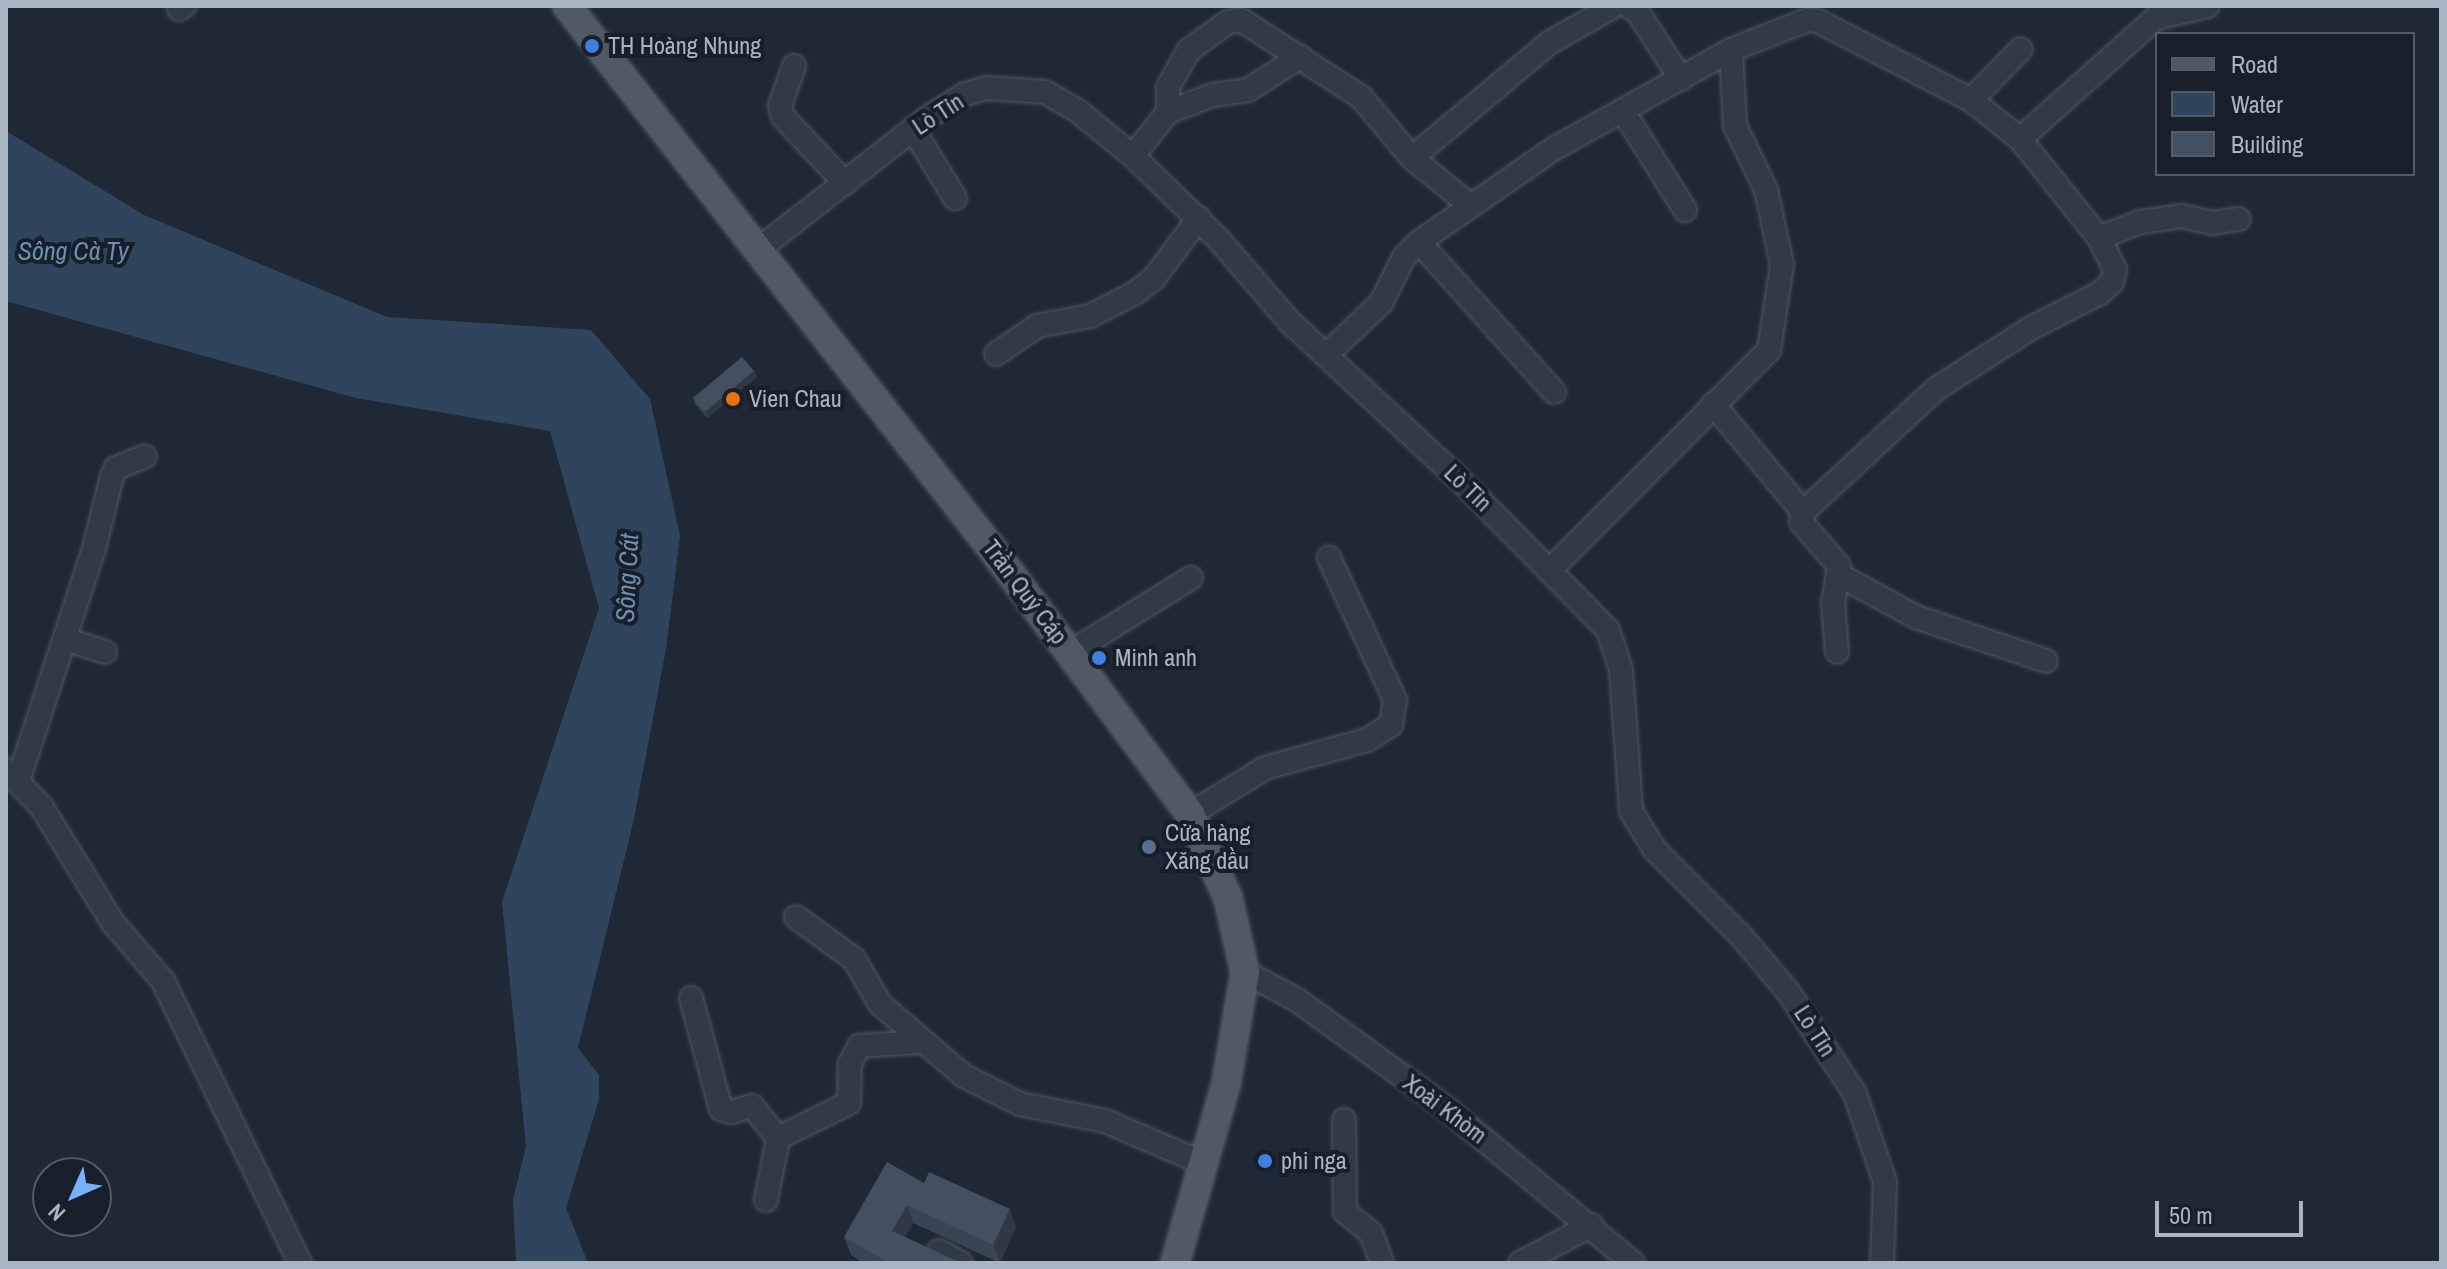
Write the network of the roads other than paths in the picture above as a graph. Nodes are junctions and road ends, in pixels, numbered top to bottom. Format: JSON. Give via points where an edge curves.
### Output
{"nodes":[{"id":1,"x":1614,"y":6,"type":"edge"},
{"id":2,"x":1628,"y":6,"type":"edge"},
{"id":3,"x":2208,"y":6,"type":"edge"},
{"id":4,"x":574,"y":8,"type":"edge"},
{"id":5,"x":2152,"y":12,"type":"edge"},
{"id":6,"x":1815,"y":14,"type":"edge"},
{"id":7,"x":2021,"y":49,"type":"dead end"},
{"id":8,"x":1731,"y":50,"type":"junction"},
{"id":9,"x":1300,"y":57,"type":"junction"},
{"id":10,"x":794,"y":66,"type":"dead end"},
{"id":11,"x":1681,"y":79,"type":"junction"},
{"id":12,"x":1971,"y":100,"type":"junction"},
{"id":13,"x":1623,"y":111,"type":"junction"},
{"id":14,"x":1168,"y":112,"type":"junction"},
{"id":15,"x":913,"y":129,"type":"junction"},
{"id":16,"x":2020,"y":139,"type":"junction"},
{"id":17,"x":1133,"y":156,"type":"junction"},
{"id":18,"x":1412,"y":158,"type":"junction"},
{"id":19,"x":845,"y":183,"type":"junction"},
{"id":20,"x":955,"y":198,"type":"dead end"},
{"id":21,"x":1471,"y":206,"type":"junction"},
{"id":22,"x":1685,"y":210,"type":"dead end"},
{"id":23,"x":1199,"y":218,"type":"junction"},
{"id":24,"x":2239,"y":219,"type":"dead end"},
{"id":25,"x":2099,"y":238,"type":"junction"},
{"id":26,"x":1419,"y":242,"type":"junction"},
{"id":27,"x":759,"y":249,"type":"junction"},
{"id":28,"x":996,"y":354,"type":"dead end"},
{"id":29,"x":1326,"y":355,"type":"junction"},
{"id":30,"x":1554,"y":392,"type":"dead end"},
{"id":31,"x":1713,"y":404,"type":"junction"},
{"id":32,"x":145,"y":456,"type":"dead end"},
{"id":33,"x":1803,"y":512,"type":"junction"},
{"id":34,"x":1329,"y":558,"type":"dead end"},
{"id":35,"x":1551,"y":569,"type":"junction"},
{"id":36,"x":1839,"y":575,"type":"junction"},
{"id":37,"x":1191,"y":578,"type":"dead end"},
{"id":38,"x":65,"y":639,"type":"junction"},
{"id":39,"x":105,"y":652,"type":"dead end"},
{"id":40,"x":1071,"y":652,"type":"junction"},
{"id":41,"x":1837,"y":652,"type":"dead end"},
{"id":42,"x":2046,"y":661,"type":"dead end"},
{"id":43,"x":12,"y":776,"type":"edge"},
{"id":44,"x":1190,"y":814,"type":"junction"},
{"id":45,"x":796,"y":917,"type":"dead end"},
{"id":46,"x":1245,"y":972,"type":"junction"},
{"id":47,"x":691,"y":998,"type":"dead end"},
{"id":48,"x":921,"y":1042,"type":"junction"},
{"id":49,"x":1344,"y":1120,"type":"dead end"},
{"id":50,"x":778,"y":1138,"type":"junction"},
{"id":51,"x":1205,"y":1164,"type":"junction"},
{"id":52,"x":766,"y":1200,"type":"dead end"},
{"id":53,"x":1592,"y":1225,"type":"junction"},
{"id":54,"x":939,"y":1251,"type":"edge"},
{"id":55,"x":300,"y":1263,"type":"edge"},
{"id":56,"x":961,"y":1263,"type":"edge"},
{"id":57,"x":1175,"y":1263,"type":"edge"},
{"id":58,"x":1382,"y":1263,"type":"edge"},
{"id":59,"x":1520,"y":1263,"type":"edge"},
{"id":60,"x":1633,"y":1263,"type":"edge"},
{"id":61,"x":1882,"y":1263,"type":"edge"}],
"edges":[{"from":1,"to":18,"type":"street","via":[[1549,43]]},
{"from":2,"to":11,"type":"street","via":[[1637,11]]},
{"from":3,"to":5,"type":"street"},
{"from":4,"to":27,"type":"main road","name":"Trần Quý Cáp"},
{"from":5,"to":16,"type":"street"},
{"from":6,"to":8,"type":"street"},
{"from":6,"to":12,"type":"street"},
{"from":7,"to":12,"type":"street"},
{"from":8,"to":11,"type":"street"},
{"from":8,"to":31,"type":"street","via":[[1735,126],[1766,190],[1782,274],[1769,350]]},
{"from":9,"to":14,"type":"street","via":[[1248,90]]},
{"from":9,"to":14,"type":"street","via":[[1253,25],[1228,22],[1189,50],[1174,73]]},
{"from":9,"to":18,"type":"street","via":[[1361,97]]},
{"from":10,"to":19,"type":"street","via":[[780,106],[783,117]]},
{"from":11,"to":13,"type":"street"},
{"from":12,"to":16,"type":"street"},
{"from":13,"to":21,"type":"street","via":[[1555,148]]},
{"from":13,"to":22,"type":"street"},
{"from":14,"to":17,"type":"street"},
{"from":15,"to":17,"type":"street","name":"Lò Tỉn","via":[[963,95],[1022,87],[1061,99]]},
{"from":15,"to":19,"type":"street","name":"Lò Tỉn"},
{"from":15,"to":20,"type":"street"},
{"from":16,"to":25,"type":"street"},
{"from":17,"to":23,"type":"street","name":"Lò Tỉn"},
{"from":18,"to":21,"type":"street"},
{"from":19,"to":27,"type":"street","name":"Lò Tỉn"},
{"from":21,"to":26,"type":"street"},
{"from":23,"to":28,"type":"street","via":[[1162,269],[1135,293],[1090,316],[1037,326]]},
{"from":23,"to":29,"type":"street","name":"Lò Tỉn","via":[[1272,304]]},
{"from":24,"to":25,"type":"street","via":[[2213,223],[2182,216],[2140,222]]},
{"from":25,"to":33,"type":"street","via":[[2115,269],[2112,282],[1936,389]]},
{"from":26,"to":29,"type":"street","via":[[1404,257],[1381,303]]},
{"from":26,"to":30,"type":"street"},
{"from":27,"to":40,"type":"main road","name":"Trần Quý Cáp"},
{"from":29,"to":35,"type":"street","name":"Lò Tỉn"},
{"from":31,"to":33,"type":"street"},
{"from":31,"to":35,"type":"street"},
{"from":32,"to":38,"type":"street","via":[[116,468],[112,476]]},
{"from":33,"to":36,"type":"street","via":[[1801,522],[1839,566]]},
{"from":34,"to":44,"type":"street","via":[[1395,700],[1391,725],[1367,740],[1265,768]]},
{"from":35,"to":61,"type":"street","name":"Lò Tỉn","via":[[1596,614],[1617,651],[1628,794],[1638,827],[1774,973],[1855,1094],[1885,1182]]},
{"from":36,"to":41,"type":"street","via":[[1833,602]]},
{"from":36,"to":42,"type":"street","via":[[1916,617]]},
{"from":37,"to":40,"type":"street"},
{"from":38,"to":39,"type":"street"},
{"from":38,"to":43,"type":"street"},
{"from":40,"to":44,"type":"main road","name":"Trần Quý Cáp"},
{"from":43,"to":55,"type":"street","via":[[48,816],[113,923],[163,981]]},
{"from":44,"to":46,"type":"main road","name":"Trần Quý Cáp","via":[[1228,898]]},
{"from":45,"to":48,"type":"street","via":[[854,959],[872,995]]},
{"from":46,"to":51,"type":"main road","name":"Trần Quý Cáp","via":[[1236,1042]]},
{"from":46,"to":53,"type":"street","name":"Xoài Khòm","via":[[1297,1000],[1442,1105]]},
{"from":47,"to":50,"type":"street","via":[[721,1109],[752,1106]]},
{"from":48,"to":50,"type":"street","via":[[859,1046],[850,1064],[849,1103]]},
{"from":48,"to":51,"type":"street","via":[[995,1094],[1105,1121]]},
{"from":49,"to":58,"type":"street","via":[[1345,1212],[1371,1233]]},
{"from":50,"to":52,"type":"street"},
{"from":51,"to":57,"type":"main road","name":"Trần Quý Cáp"},
{"from":53,"to":59,"type":"street"},
{"from":53,"to":60,"type":"street","name":"Xoài Khòm"},
{"from":54,"to":56,"type":"street"}]}
